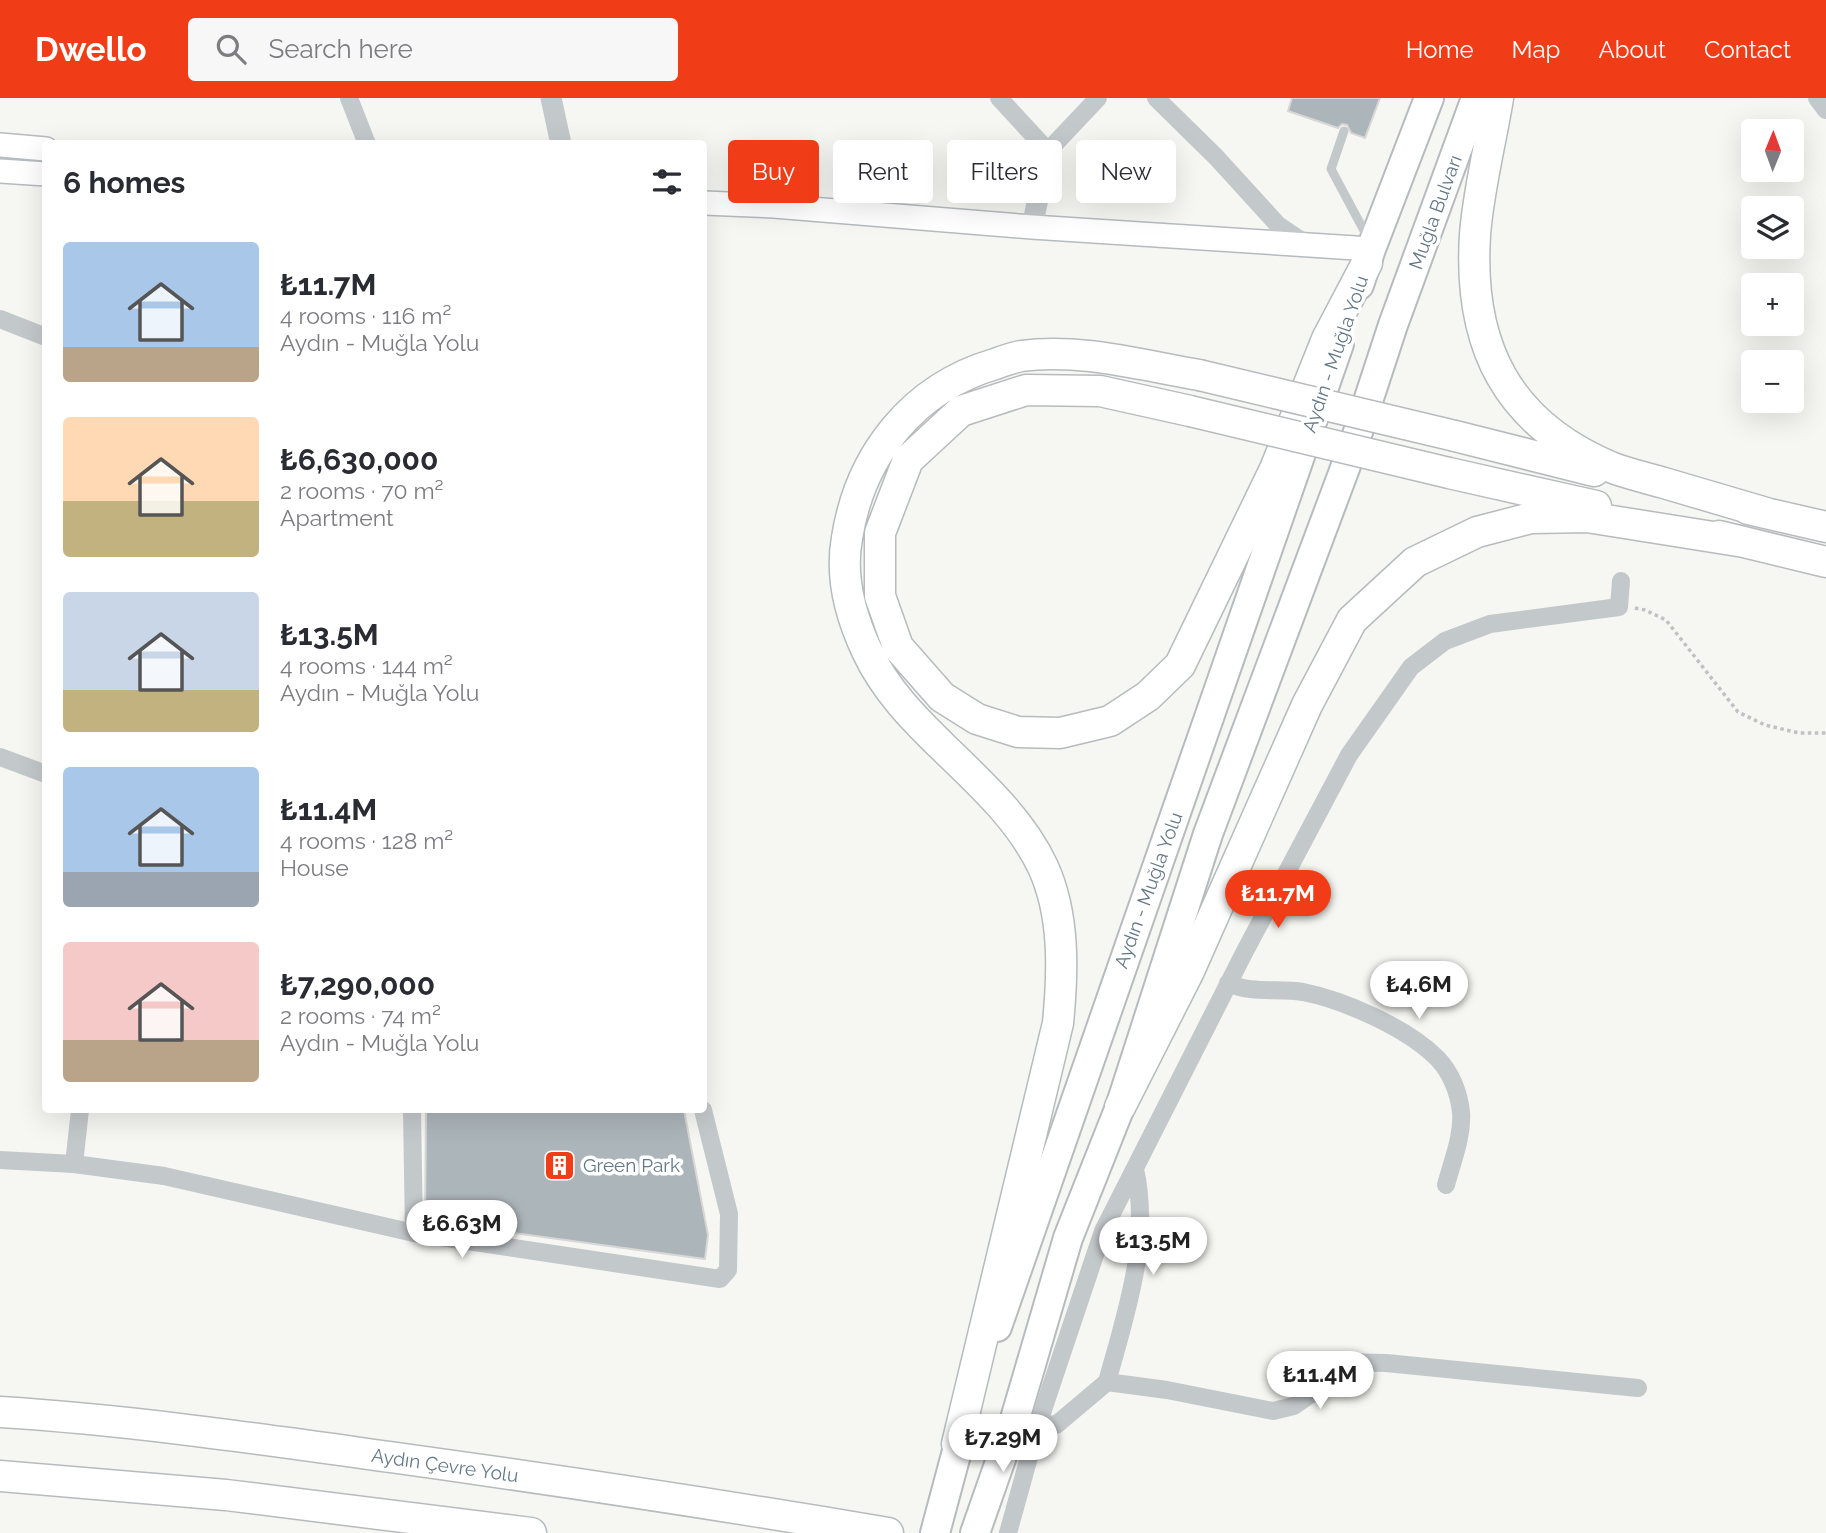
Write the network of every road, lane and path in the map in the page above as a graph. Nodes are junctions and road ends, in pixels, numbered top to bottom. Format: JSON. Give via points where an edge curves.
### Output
{"nodes":[{"id":1,"x":349,"y":98,"type":"edge"},
{"id":2,"x":551,"y":98,"type":"edge"},
{"id":3,"x":999,"y":98,"type":"edge"},
{"id":4,"x":1098,"y":98,"type":"edge"},
{"id":5,"x":1156,"y":98,"type":"edge"},
{"id":6,"x":1429,"y":98,"type":"edge"},
{"id":7,"x":1476,"y":98,"type":"edge"},
{"id":8,"x":1498,"y":98,"type":"edge"},
{"id":9,"x":1817,"y":98,"type":"edge"},
{"id":10,"x":1826,"y":110,"type":"edge"},
{"id":11,"x":1344,"y":131,"type":"dead end"},
{"id":12,"x":365,"y":140,"type":"edge"},
{"id":13,"x":560,"y":140,"type":"edge"},
{"id":14,"x":1038,"y":140,"type":"edge"},
{"id":15,"x":1058,"y":140,"type":"edge"},
{"id":16,"x":0,"y":145,"type":"edge"},
{"id":17,"x":42,"y":149,"type":"edge"},
{"id":18,"x":0,"y":171,"type":"edge"},
{"id":19,"x":42,"y":174,"type":"edge"},
{"id":20,"x":1037,"y":203,"type":"edge"},
{"id":21,"x":707,"y":204,"type":"edge"},
{"id":22,"x":1032,"y":227,"type":"junction"},
{"id":23,"x":1306,"y":245,"type":"junction"},
{"id":24,"x":1370,"y":253,"type":"junction"},
{"id":25,"x":0,"y":319,"type":"edge"},
{"id":26,"x":1393,"y":325,"type":"joint"},
{"id":27,"x":42,"y":335,"type":"edge"},
{"id":28,"x":1766,"y":513,"type":"junction"},
{"id":29,"x":1826,"y":527,"type":"edge"},
{"id":30,"x":1738,"y":541,"type":"junction"},
{"id":31,"x":1826,"y":562,"type":"edge"},
{"id":32,"x":1621,"y":581,"type":"dead end"},
{"id":33,"x":1619,"y":607,"type":"junction"},
{"id":34,"x":1826,"y":733,"type":"edge"},
{"id":35,"x":0,"y":757,"type":"edge"},
{"id":36,"x":42,"y":773,"type":"edge"},
{"id":37,"x":1228,"y":984,"type":"junction"},
{"id":38,"x":1120,"y":1107,"type":"junction"},
{"id":39,"x":80,"y":1113,"type":"edge"},
{"id":40,"x":412,"y":1113,"type":"edge"},
{"id":41,"x":704,"y":1113,"type":"edge"},
{"id":42,"x":0,"y":1160,"type":"edge"},
{"id":43,"x":74,"y":1164,"type":"junction"},
{"id":44,"x":1135,"y":1169,"type":"junction"},
{"id":45,"x":1446,"y":1185,"type":"dead end"},
{"id":46,"x":414,"y":1233,"type":"junction"},
{"id":47,"x":1107,"y":1382,"type":"junction"},
{"id":48,"x":1638,"y":1388,"type":"dead end"},
{"id":49,"x":0,"y":1412,"type":"edge"},
{"id":50,"x":1026,"y":1422,"type":"junction"},
{"id":51,"x":957,"y":1444,"type":"junction"},
{"id":52,"x":0,"y":1476,"type":"edge"},
{"id":53,"x":531,"y":1533,"type":"edge"},
{"id":54,"x":888,"y":1533,"type":"edge"},
{"id":55,"x":935,"y":1533,"type":"edge"},
{"id":56,"x":975,"y":1533,"type":"edge"},
{"id":57,"x":1008,"y":1533,"type":"edge"}],
"edges":[{"from":1,"to":12,"type":"street"},
{"from":2,"to":13,"type":"street"},
{"from":3,"to":14,"type":"street"},
{"from":4,"to":15,"type":"street"},
{"from":5,"to":23,"type":"street","via":[[1278,225]]},
{"from":6,"to":24,"type":"highway"},
{"from":7,"to":26,"type":"highway","name":"Muğla Bulvarı"},
{"from":8,"to":28,"type":"highway","via":[[1475,232],[1474,271],[1478,315],[1491,358],[1510,392],[1542,426],[1614,468]]},
{"from":9,"to":10,"type":"street"},
{"from":11,"to":24,"type":"lane","via":[[1331,169]]},
{"from":16,"to":17,"type":"main road"},
{"from":18,"to":19,"type":"main road"},
{"from":20,"to":22,"type":"street"},
{"from":21,"to":22,"type":"main road"},
{"from":22,"to":23,"type":"main road"},
{"from":23,"to":24,"type":"main road"},
{"from":24,"to":30,"type":"highway","bridge":true,"via":[[1327,339],[1275,469],[1180,665],[1149,696],[1110,721],[1059,733],[1018,732],[977,719],[942,697],[898,647],[880,596],[880,533],[908,460],[961,411],[1026,390],[1100,391],[1190,411],[1449,473]]},
{"from":24,"to":51,"type":"highway","name":"Aydın - Muğla Yolu"},
{"from":25,"to":27,"type":"street"},
{"from":26,"to":38,"type":"highway","name":"Aydın - Muğla Yolu","via":[[1354,444],[1208,834]]},
{"from":28,"to":29,"type":"highway"},
{"from":28,"to":51,"type":"highway","bridge":true,"via":[[1199,375],[1068,354],[1019,357],[973,370],[930,394],[889,434],[860,485],[846,540],[846,582],[853,619],[884,683],[1020,828],[1043,867],[1060,941],[1058,1023]]},
{"from":30,"to":31,"type":"highway"},
{"from":30,"to":38,"type":"highway","via":[[1587,517],[1531,518],[1477,532],[1415,562],[1352,620],[1307,705],[1189,971]]},
{"from":32,"to":33,"type":"street"},
{"from":33,"to":34,"type":"path","via":[[1645,610],[1666,620],[1738,712],[1798,733]]},
{"from":33,"to":37,"type":"street","via":[[1490,624],[1446,641],[1411,667],[1349,755]]},
{"from":35,"to":36,"type":"street"},
{"from":37,"to":44,"type":"street"},
{"from":37,"to":45,"type":"street","via":[[1247,990],[1299,992],[1337,1002],[1390,1027],[1437,1058],[1454,1084],[1461,1114]]},
{"from":38,"to":50,"type":"highway","name":"Aydın - Muğla Yolu","via":[[1068,1238]]},
{"from":39,"to":43,"type":"street"},
{"from":40,"to":46,"type":"street"},
{"from":41,"to":46,"type":"street","via":[[729,1214],[728,1270],[720,1279]]},
{"from":42,"to":43,"type":"street"},
{"from":43,"to":46,"type":"street","via":[[164,1177]]},
{"from":44,"to":47,"type":"street","via":[[1140,1223],[1132,1291]]},
{"from":44,"to":50,"type":"street","via":[[1103,1231]]},
{"from":47,"to":48,"type":"street","via":[[1273,1411],[1294,1406],[1314,1392],[1324,1371],[1340,1362]]},
{"from":47,"to":50,"type":"street","via":[[1055,1425]]},
{"from":49,"to":54,"type":"highway","name":"Aydın Çevre Yolu","via":[[247,1437]]},
{"from":50,"to":56,"type":"highway","name":"Aydın - Muğla Yolu"},
{"from":50,"to":57,"type":"street"},
{"from":51,"to":55,"type":"highway","name":"Aydın - Muğla Yolu"},
{"from":52,"to":53,"type":"highway","via":[[226,1496]]}]}
